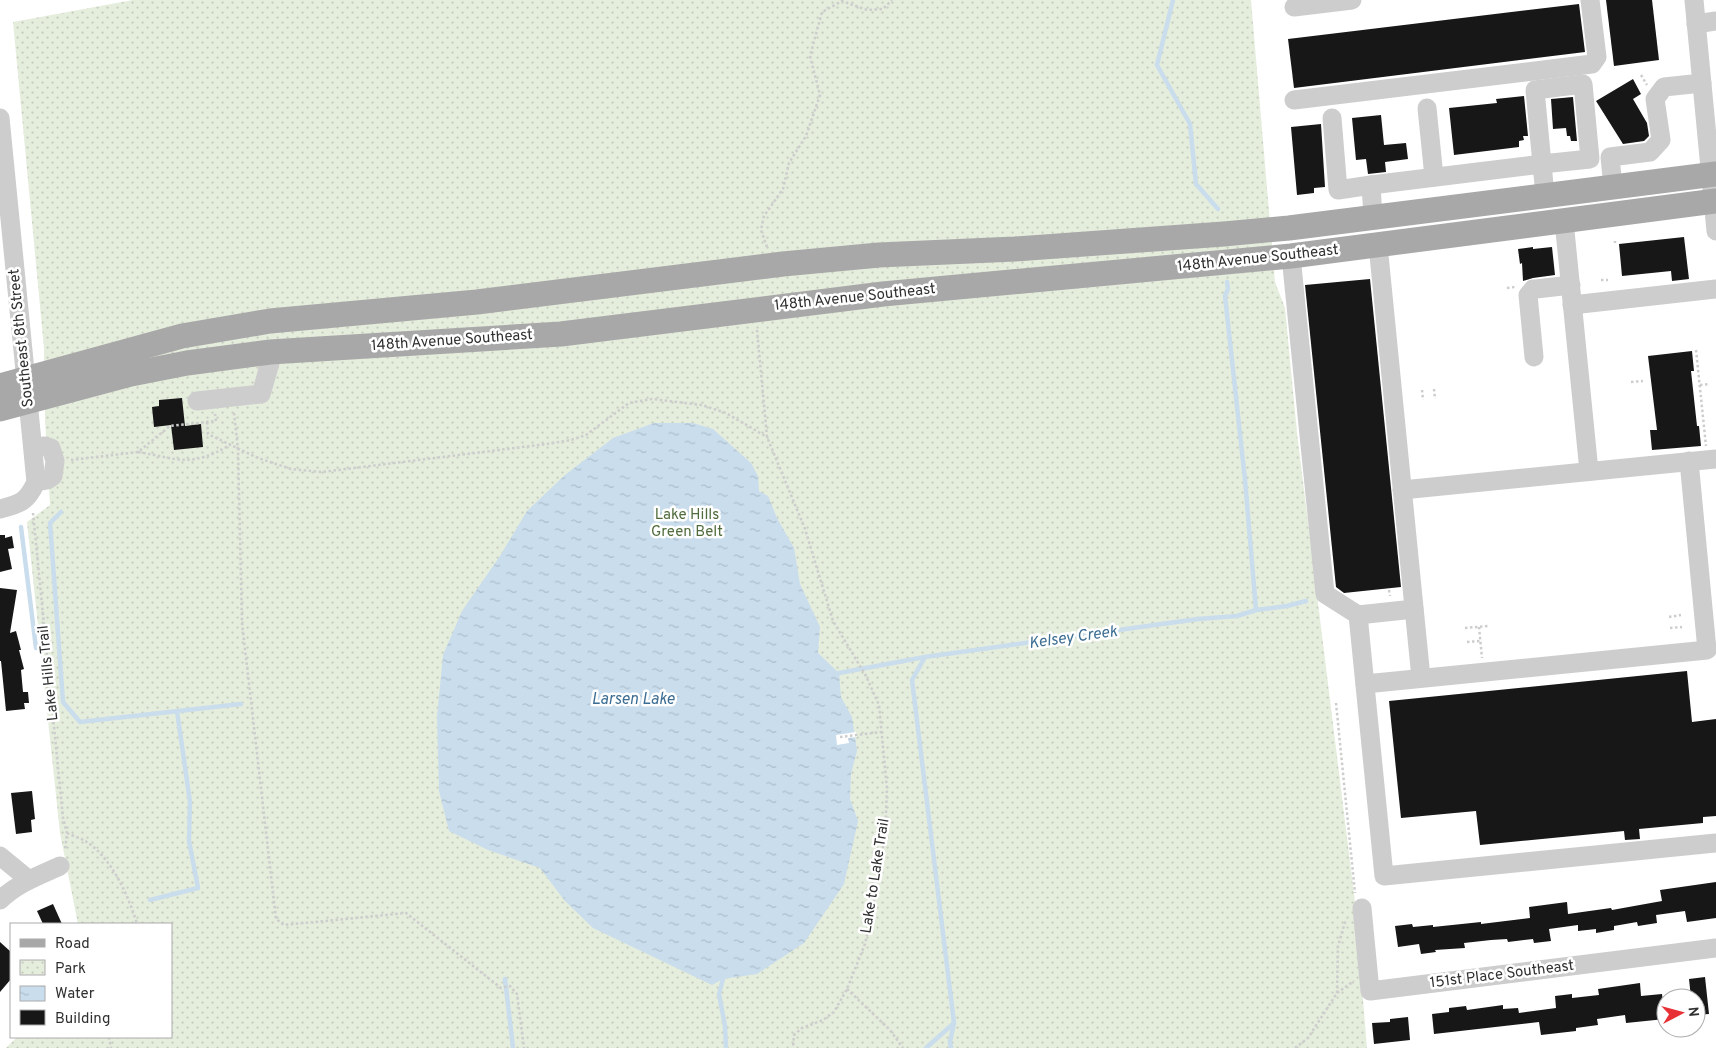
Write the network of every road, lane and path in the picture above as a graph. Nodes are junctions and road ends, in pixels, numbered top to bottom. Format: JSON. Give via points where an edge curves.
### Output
{"nodes":[{"id":1,"x":892,"y":0,"type":"edge"},
{"id":2,"x":1352,"y":0,"type":"edge"},
{"id":3,"x":1590,"y":0,"type":"edge"},
{"id":4,"x":1694,"y":0,"type":"edge"},
{"id":5,"x":1294,"y":7,"type":"dead end"},
{"id":6,"x":1716,"y":21,"type":"edge"},
{"id":7,"x":1696,"y":24,"type":"junction"},
{"id":8,"x":1707,"y":78,"type":"edge"},
{"id":9,"x":1294,"y":100,"type":"dead end"},
{"id":10,"x":1426,"y":108,"type":"dead end"},
{"id":11,"x":0,"y":118,"type":"edge"},
{"id":12,"x":1332,"y":118,"type":"dead end"},
{"id":13,"x":1711,"y":119,"type":"edge"},
{"id":14,"x":1,"y":140,"type":"edge"},
{"id":15,"x":1542,"y":164,"type":"junction"},
{"id":16,"x":1713,"y":174,"type":"edge"},
{"id":17,"x":1434,"y":177,"type":"junction"},
{"id":18,"x":1371,"y":185,"type":"junction"},
{"id":19,"x":1613,"y":187,"type":"junction"},
{"id":20,"x":1545,"y":195,"type":"junction"},
{"id":21,"x":1714,"y":201,"type":"edge"},
{"id":22,"x":1373,"y":217,"type":"junction"},
{"id":23,"x":1564,"y":221,"type":"junction"},
{"id":24,"x":1716,"y":231,"type":"edge"},
{"id":25,"x":1378,"y":245,"type":"junction"},
{"id":26,"x":1015,"y":249,"type":"junction"},
{"id":27,"x":768,"y":251,"type":"dead end"},
{"id":28,"x":1291,"y":256,"type":"junction"},
{"id":29,"x":1601,"y":280,"type":"dead end"},
{"id":30,"x":1608,"y":280,"type":"dead end"},
{"id":31,"x":1002,"y":284,"type":"junction"},
{"id":32,"x":1571,"y":285,"type":"junction"},
{"id":33,"x":1517,"y":287,"type":"dead end"},
{"id":34,"x":1507,"y":288,"type":"dead end"},
{"id":35,"x":1716,"y":289,"type":"edge"},
{"id":36,"x":477,"y":302,"type":"junction"},
{"id":37,"x":1572,"y":305,"type":"junction"},
{"id":38,"x":756,"y":323,"type":"dead end"},
{"id":39,"x":448,"y":342,"type":"junction"},
{"id":40,"x":1696,"y":350,"type":"dead end"},
{"id":41,"x":270,"y":352,"type":"junction"},
{"id":42,"x":1534,"y":357,"type":"dead end"},
{"id":43,"x":1643,"y":381,"type":"dead end"},
{"id":44,"x":1631,"y":382,"type":"dead end"},
{"id":45,"x":1709,"y":384,"type":"dead end"},
{"id":46,"x":1700,"y":385,"type":"junction"},
{"id":47,"x":0,"y":386,"type":"edge"},
{"id":48,"x":1434,"y":389,"type":"dead end"},
{"id":49,"x":1422,"y":390,"type":"dead end"},
{"id":50,"x":28,"y":391,"type":"junction"},
{"id":51,"x":214,"y":399,"type":"junction"},
{"id":52,"x":1435,"y":399,"type":"dead end"},
{"id":53,"x":1423,"y":400,"type":"dead end"},
{"id":54,"x":0,"y":409,"type":"edge"},
{"id":55,"x":206,"y":422,"type":"junction"},
{"id":56,"x":767,"y":437,"type":"junction"},
{"id":57,"x":230,"y":445,"type":"junction"},
{"id":58,"x":238,"y":449,"type":"junction"},
{"id":59,"x":138,"y":452,"type":"junction"},
{"id":60,"x":1711,"y":453,"type":"edge"},
{"id":61,"x":66,"y":459,"type":"dead end"},
{"id":62,"x":1689,"y":462,"type":"junction"},
{"id":63,"x":1589,"y":471,"type":"junction"},
{"id":64,"x":1402,"y":490,"type":"junction"},
{"id":65,"x":33,"y":497,"type":"junction"},
{"id":66,"x":0,"y":510,"type":"edge"},
{"id":67,"x":1414,"y":609,"type":"junction"},
{"id":68,"x":1358,"y":615,"type":"junction"},
{"id":69,"x":1681,"y":615,"type":"dead end"},
{"id":70,"x":1669,"y":617,"type":"dead end"},
{"id":71,"x":1488,"y":626,"type":"dead end"},
{"id":72,"x":1479,"y":627,"type":"junction"},
{"id":73,"x":1682,"y":627,"type":"dead end"},
{"id":74,"x":1465,"y":628,"type":"dead end"},
{"id":75,"x":1670,"y":628,"type":"dead end"},
{"id":76,"x":1480,"y":641,"type":"junction"},
{"id":77,"x":1467,"y":642,"type":"dead end"},
{"id":78,"x":1482,"y":662,"type":"dead end"},
{"id":79,"x":1421,"y":678,"type":"junction"},
{"id":80,"x":1364,"y":684,"type":"junction"},
{"id":81,"x":1336,"y":703,"type":"dead end"},
{"id":82,"x":881,"y":732,"type":"junction"},
{"id":83,"x":840,"y":737,"type":"dead end"},
{"id":84,"x":67,"y":833,"type":"junction"},
{"id":85,"x":1716,"y":843,"type":"edge"},
{"id":86,"x":0,"y":856,"type":"edge"},
{"id":87,"x":60,"y":866,"type":"joint"},
{"id":88,"x":28,"y":879,"type":"junction"},
{"id":89,"x":0,"y":900,"type":"edge"},
{"id":90,"x":1354,"y":908,"type":"junction"},
{"id":91,"x":137,"y":923,"type":"edge"},
{"id":92,"x":1716,"y":948,"type":"edge"},
{"id":93,"x":1368,"y":977,"type":"junction"},
{"id":94,"x":847,"y":990,"type":"junction"},
{"id":95,"x":1337,"y":992,"type":"junction"},
{"id":96,"x":524,"y":1048,"type":"edge"},
{"id":97,"x":793,"y":1048,"type":"edge"},
{"id":98,"x":903,"y":1048,"type":"edge"},
{"id":99,"x":1295,"y":1048,"type":"edge"}],
"edges":[{"from":1,"to":27,"type":"path","via":[[884,9],[867,10],[842,1],[822,12],[810,56],[820,95],[806,136],[789,163],[783,189],[764,216],[761,230]]},
{"from":2,"to":5,"type":"street"},
{"from":3,"to":9,"type":"street","via":[[1597,57],[1592,64]]},
{"from":4,"to":7,"type":"street"},
{"from":6,"to":7,"type":"street"},
{"from":7,"to":8,"type":"street"},
{"from":8,"to":13,"type":"street"},
{"from":8,"to":19,"type":"street","via":[[1664,87],[1655,99],[1660,140],[1650,152],[1610,157]]},
{"from":10,"to":17,"type":"street"},
{"from":11,"to":14,"type":"street","name":"Southeast 8th Street"},
{"from":12,"to":18,"type":"street","via":[[1338,190]]},
{"from":13,"to":16,"type":"street"},
{"from":14,"to":50,"type":"street","name":"Southeast 8th Street"},
{"from":15,"to":15,"type":"street","via":[[1590,159],[1583,84],[1535,90]]},
{"from":15,"to":17,"type":"street"},
{"from":15,"to":20,"type":"street"},
{"from":16,"to":19,"type":"main road","name":"148th Avenue Southeast"},
{"from":16,"to":21,"type":"street"},
{"from":17,"to":18,"type":"street"},
{"from":18,"to":22,"type":"street"},
{"from":19,"to":20,"type":"main road","name":"148th Avenue Southeast"},
{"from":20,"to":22,"type":"main road","name":"148th Avenue Southeast"},
{"from":21,"to":23,"type":"main road","name":"148th Avenue Southeast"},
{"from":21,"to":24,"type":"street"},
{"from":22,"to":26,"type":"main road","name":"148th Avenue Southeast","via":[[1224,234]]},
{"from":23,"to":25,"type":"main road","name":"148th Avenue Southeast"},
{"from":23,"to":32,"type":"street"},
{"from":25,"to":28,"type":"main road","name":"148th Avenue Southeast"},
{"from":25,"to":64,"type":"street"},
{"from":26,"to":31,"type":"main road","via":[[998,256],[991,264],[990,272]]},
{"from":26,"to":36,"type":"main road","name":"148th Avenue Southeast","via":[[802,262]]},
{"from":28,"to":31,"type":"main road","name":"148th Avenue Southeast"},
{"from":28,"to":68,"type":"street","via":[[1325,594]]},
{"from":29,"to":30,"type":"path"},
{"from":31,"to":39,"type":"main road","name":"148th Avenue Southeast","via":[[883,294],[561,334]]},
{"from":32,"to":37,"type":"street"},
{"from":32,"to":42,"type":"street","via":[[1536,288],[1530,292]]},
{"from":33,"to":34,"type":"path"},
{"from":35,"to":37,"type":"street"},
{"from":36,"to":39,"type":"main road","via":[[485,317],[479,333]]},
{"from":36,"to":50,"type":"main road","name":"148th Avenue Southeast","via":[[270,321],[182,336]]},
{"from":37,"to":63,"type":"street"},
{"from":38,"to":56,"type":"path"},
{"from":39,"to":41,"type":"main road","name":"148th Avenue Southeast"},
{"from":40,"to":46,"type":"path"},
{"from":41,"to":50,"type":"main road","name":"148th Avenue Southeast"},
{"from":41,"to":51,"type":"street","via":[[261,394]]},
{"from":43,"to":44,"type":"path"},
{"from":45,"to":46,"type":"path"},
{"from":46,"to":60,"type":"path"},
{"from":47,"to":50,"type":"main road","name":"148th Avenue Southeast"},
{"from":48,"to":52,"type":"path"},
{"from":49,"to":53,"type":"path"},
{"from":50,"to":54,"type":"main road","name":"148th Avenue Southeast"},
{"from":50,"to":65,"type":"street","name":"Southeast 8th Street"},
{"from":51,"to":55,"type":"path","via":[[216,421]]},
{"from":51,"to":58,"type":"path"},
{"from":55,"to":57,"type":"path","via":[[208,434]]},
{"from":55,"to":59,"type":"path","via":[[170,426]]},
{"from":56,"to":58,"type":"path","via":[[726,414],[702,405],[652,399],[629,403],[586,434],[571,440],[322,472],[291,469]]},
{"from":56,"to":82,"type":"path","name":"Lake to Lake Trail","via":[[805,529],[833,621],[866,676],[879,705]]},
{"from":57,"to":58,"type":"path"},
{"from":57,"to":59,"type":"path","via":[[211,456],[191,461]]},
{"from":58,"to":96,"type":"path","via":[[242,623],[276,919],[284,925],[406,912],[501,988],[510,986],[517,994]]},
{"from":59,"to":61,"type":"path"},
{"from":60,"to":62,"type":"street"},
{"from":62,"to":63,"type":"street"},
{"from":62,"to":79,"type":"street","via":[[1707,650]]},
{"from":63,"to":64,"type":"street"},
{"from":64,"to":67,"type":"street"},
{"from":65,"to":66,"type":"street"},
{"from":65,"to":84,"type":"path","name":"Lake Hills Trail"},
{"from":67,"to":68,"type":"street"},
{"from":67,"to":79,"type":"street"},
{"from":68,"to":80,"type":"street"},
{"from":69,"to":70,"type":"path"},
{"from":71,"to":72,"type":"path"},
{"from":72,"to":74,"type":"path"},
{"from":72,"to":76,"type":"path"},
{"from":73,"to":75,"type":"path"},
{"from":76,"to":77,"type":"path"},
{"from":76,"to":78,"type":"path"},
{"from":79,"to":80,"type":"street"},
{"from":80,"to":85,"type":"street","via":[[1384,876]]},
{"from":81,"to":90,"type":"path","via":[[1356,892]]},
{"from":82,"to":83,"type":"path"},
{"from":82,"to":94,"type":"path","name":"Lake to Lake Trail","via":[[887,789],[885,834],[865,944]]},
{"from":84,"to":87,"type":"path","name":"Lake Hills Trail"},
{"from":84,"to":91,"type":"path","via":[[87,842],[109,864]]},
{"from":86,"to":88,"type":"street"},
{"from":87,"to":88,"type":"street"},
{"from":88,"to":89,"type":"street"},
{"from":90,"to":93,"type":"street"},
{"from":90,"to":95,"type":"path","via":[[1338,946]]},
{"from":92,"to":93,"type":"street","name":"151st Place Southeast","via":[[1370,991]]},
{"from":93,"to":95,"type":"path","via":[[1360,977]]},
{"from":94,"to":97,"type":"path","name":"Lake to Lake Trail","via":[[834,1012],[794,1034]]},
{"from":94,"to":98,"type":"path","via":[[890,1030]]},
{"from":95,"to":99,"type":"path","via":[[1308,1038]]}]}
